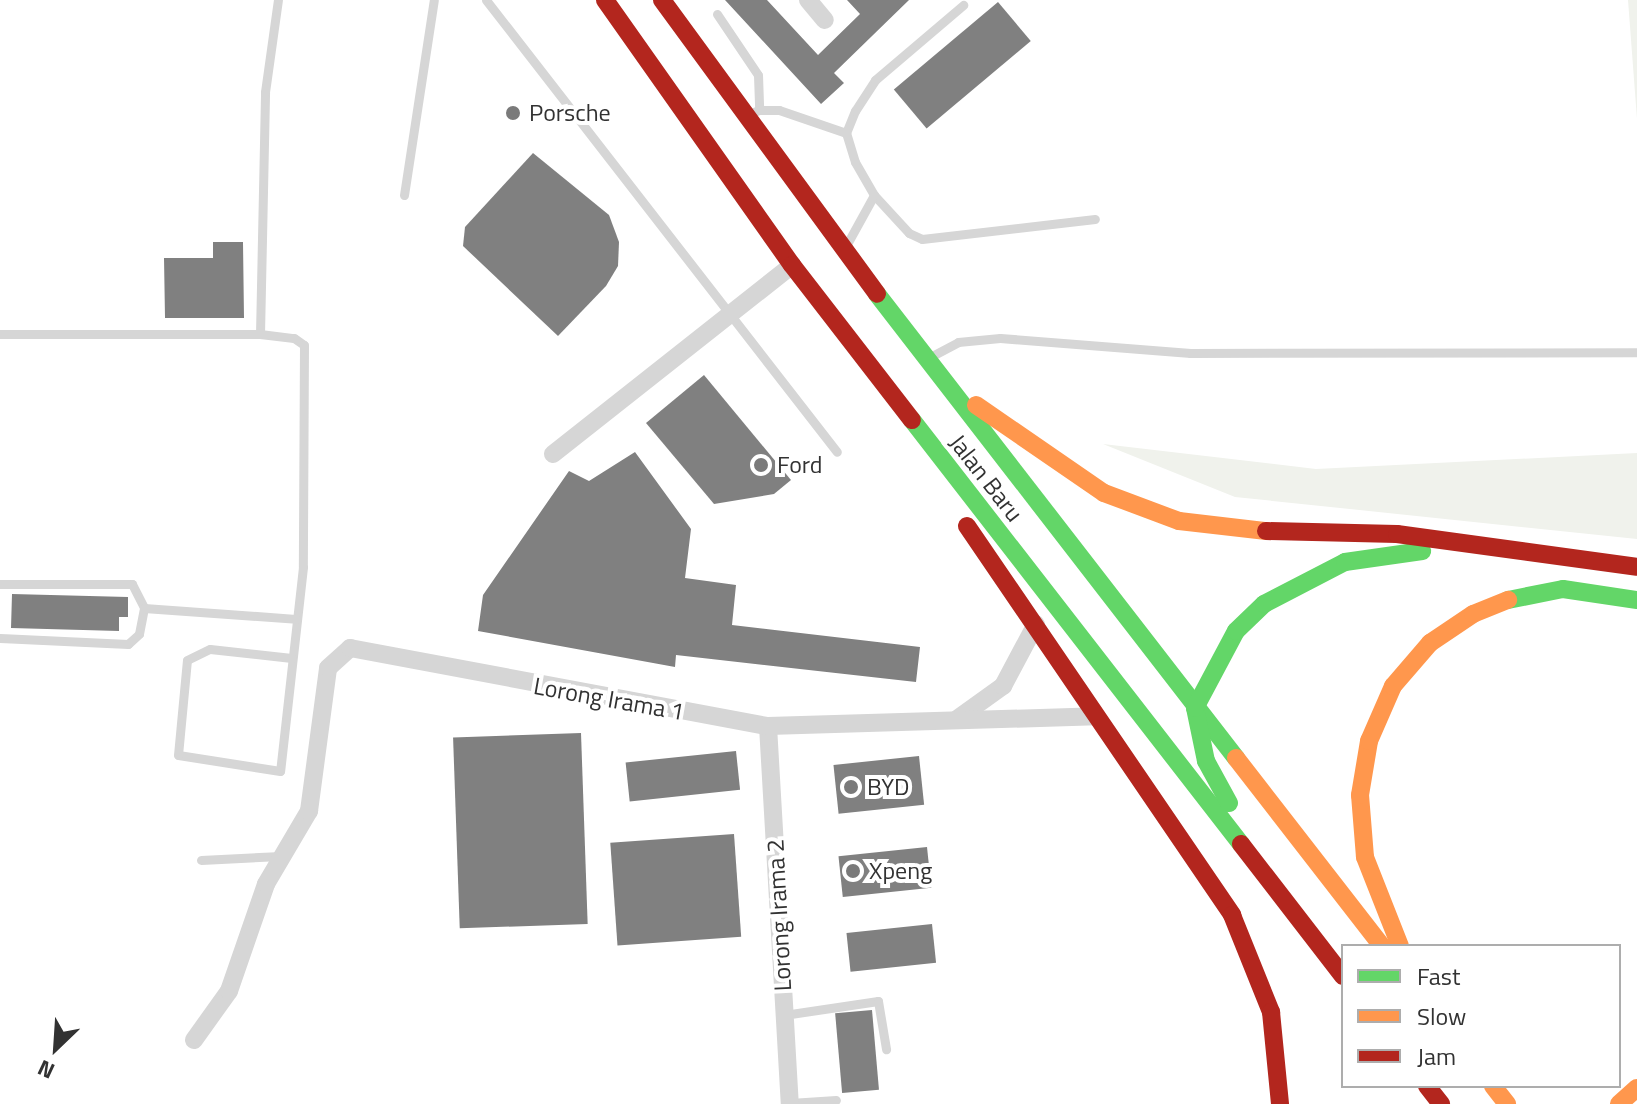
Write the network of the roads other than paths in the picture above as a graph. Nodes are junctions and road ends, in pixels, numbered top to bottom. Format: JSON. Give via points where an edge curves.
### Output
{"nodes":[{"id":1,"x":278,"y":0,"type":"edge"},
{"id":2,"x":434,"y":0,"type":"edge"},
{"id":3,"x":486,"y":0,"type":"edge"},
{"id":4,"x":605,"y":0,"type":"edge"},
{"id":5,"x":808,"y":0,"type":"edge"},
{"id":6,"x":672,"y":5,"type":"edge"},
{"id":7,"x":963,"y":5,"type":"dead end"},
{"id":8,"x":717,"y":14,"type":"dead end"},
{"id":9,"x":825,"y":20,"type":"dead end"},
{"id":10,"x":752,"y":112,"type":"junction"},
{"id":11,"x":846,"y":133,"type":"junction"},
{"id":12,"x":404,"y":195,"type":"dead end"},
{"id":13,"x":874,"y":195,"type":"junction"},
{"id":14,"x":1095,"y":219,"type":"dead end"},
{"id":15,"x":844,"y":251,"type":"junction"},
{"id":16,"x":792,"y":265,"type":"junction"},
{"id":17,"x":731,"y":315,"type":"junction"},
{"id":18,"x":0,"y":334,"type":"edge"},
{"id":19,"x":260,"y":334,"type":"junction"},
{"id":20,"x":1636,"y":352,"type":"edge"},
{"id":21,"x":927,"y":359,"type":"junction"},
{"id":22,"x":875,"y":373,"type":"junction"},
{"id":23,"x":946,"y":384,"type":"junction"},
{"id":24,"x":837,"y":452,"type":"dead end"},
{"id":25,"x":553,"y":454,"type":"dead end"},
{"id":26,"x":1489,"y":549,"type":"junction"},
{"id":27,"x":1637,"y":567,"type":"edge"},
{"id":28,"x":0,"y":584,"type":"edge"},
{"id":29,"x":1637,"y":600,"type":"edge"},
{"id":30,"x":144,"y":608,"type":"junction"},
{"id":31,"x":296,"y":619,"type":"junction"},
{"id":32,"x":1036,"y":624,"type":"junction"},
{"id":33,"x":0,"y":638,"type":"edge"},
{"id":34,"x":292,"y":658,"type":"junction"},
{"id":35,"x":1195,"y":708,"type":"junction"},
{"id":36,"x":1096,"y":716,"type":"junction"},
{"id":37,"x":957,"y":719,"type":"junction"},
{"id":38,"x":768,"y":726,"type":"junction"},
{"id":39,"x":281,"y":856,"type":"junction"},
{"id":40,"x":201,"y":860,"type":"dead end"},
{"id":41,"x":1285,"y":900,"type":"junction"},
{"id":42,"x":1380,"y":944,"type":"edge"},
{"id":43,"x":1399,"y":944,"type":"edge"},
{"id":44,"x":1341,"y":973,"type":"edge"},
{"id":45,"x":784,"y":1015,"type":"junction"},
{"id":46,"x":194,"y":1040,"type":"dead end"},
{"id":47,"x":886,"y":1049,"type":"dead end"},
{"id":48,"x":1429,"y":1088,"type":"edge"},
{"id":49,"x":1495,"y":1088,"type":"edge"},
{"id":50,"x":1637,"y":1088,"type":"edge"},
{"id":51,"x":836,"y":1100,"type":"dead end"},
{"id":52,"x":790,"y":1103,"type":"edge"},
{"id":53,"x":1280,"y":1104,"type":"edge"},
{"id":54,"x":1441,"y":1104,"type":"edge"},
{"id":55,"x":1507,"y":1104,"type":"edge"},
{"id":56,"x":1619,"y":1104,"type":"edge"}],
"edges":[{"from":1,"to":19,"type":"lane","via":[[265,92]]},
{"from":2,"to":12,"type":"lane"},
{"from":3,"to":17,"type":"lane"},
{"from":4,"to":16,"type":"highway","name":"Jalan Baru"},
{"from":5,"to":9,"type":"street"},
{"from":6,"to":10,"type":"highway","name":"Jalan Baru"},
{"from":7,"to":11,"type":"lane","via":[[875,80]]},
{"from":8,"to":10,"type":"lane","via":[[758,75]]},
{"from":10,"to":11,"type":"lane","via":[[779,110]]},
{"from":10,"to":15,"type":"highway","name":"Jalan Baru"},
{"from":11,"to":13,"type":"lane"},
{"from":13,"to":14,"type":"lane","via":[[909,233],[922,239]]},
{"from":13,"to":15,"type":"lane"},
{"from":15,"to":21,"type":"highway","name":"Jalan Baru"},
{"from":16,"to":17,"type":"street"},
{"from":16,"to":22,"type":"highway","name":"Jalan Baru"},
{"from":17,"to":24,"type":"lane"},
{"from":17,"to":25,"type":"street"},
{"from":18,"to":19,"type":"lane"},
{"from":19,"to":31,"type":"lane","via":[[294,338],[304,345],[306,359],[303,567]]},
{"from":20,"to":21,"type":"lane","via":[[1190,353],[1000,338],[958,342]]},
{"from":21,"to":23,"type":"highway","name":"Jalan Baru"},
{"from":22,"to":32,"type":"highway","via":[[902,431]]},
{"from":22,"to":41,"type":"highway","name":"Jalan Baru"},
{"from":23,"to":26,"type":"highway","via":[[1104,493],[1179,521],[1257,531],[1397,534]]},
{"from":23,"to":35,"type":"highway","name":"Jalan Baru"},
{"from":26,"to":27,"type":"highway"},
{"from":26,"to":35,"type":"highway","via":[[1407,551],[1345,562],[1305,581],[1264,604],[1236,631]]},
{"from":28,"to":30,"type":"lane","via":[[132,584]]},
{"from":29,"to":43,"type":"highway","via":[[1577,590],[1520,595],[1473,614],[1430,643],[1393,686],[1369,741],[1360,795],[1365,857]]},
{"from":30,"to":31,"type":"lane"},
{"from":30,"to":33,"type":"lane","via":[[139,634],[128,644]]},
{"from":31,"to":34,"type":"lane"},
{"from":32,"to":36,"type":"highway"},
{"from":32,"to":37,"type":"street","via":[[1003,686]]},
{"from":34,"to":34,"type":"lane","via":[[280,771],[178,755],[187,660],[210,649]]},
{"from":35,"to":41,"type":"highway","via":[[1206,761]]},
{"from":35,"to":42,"type":"highway","name":"Jalan Baru"},
{"from":36,"to":37,"type":"street","name":"Lorong Irama 1"},
{"from":36,"to":53,"type":"highway","via":[[1232,915],[1271,1012]]},
{"from":37,"to":38,"type":"street","name":"Lorong Irama 1"},
{"from":38,"to":39,"type":"street","name":"Lorong Irama 1","via":[[350,648],[328,668],[309,811]]},
{"from":38,"to":45,"type":"street","name":"Lorong Irama 2"},
{"from":39,"to":40,"type":"lane"},
{"from":39,"to":46,"type":"street","via":[[229,991]]},
{"from":41,"to":44,"type":"highway","name":"Jalan Baru"},
{"from":45,"to":47,"type":"lane","via":[[871,999],[881,1008]]},
{"from":45,"to":52,"type":"street","name":"Lorong Irama 2"},
{"from":48,"to":54,"type":"highway"},
{"from":49,"to":55,"type":"highway"},
{"from":50,"to":56,"type":"highway"},
{"from":51,"to":52,"type":"lane"}]}
